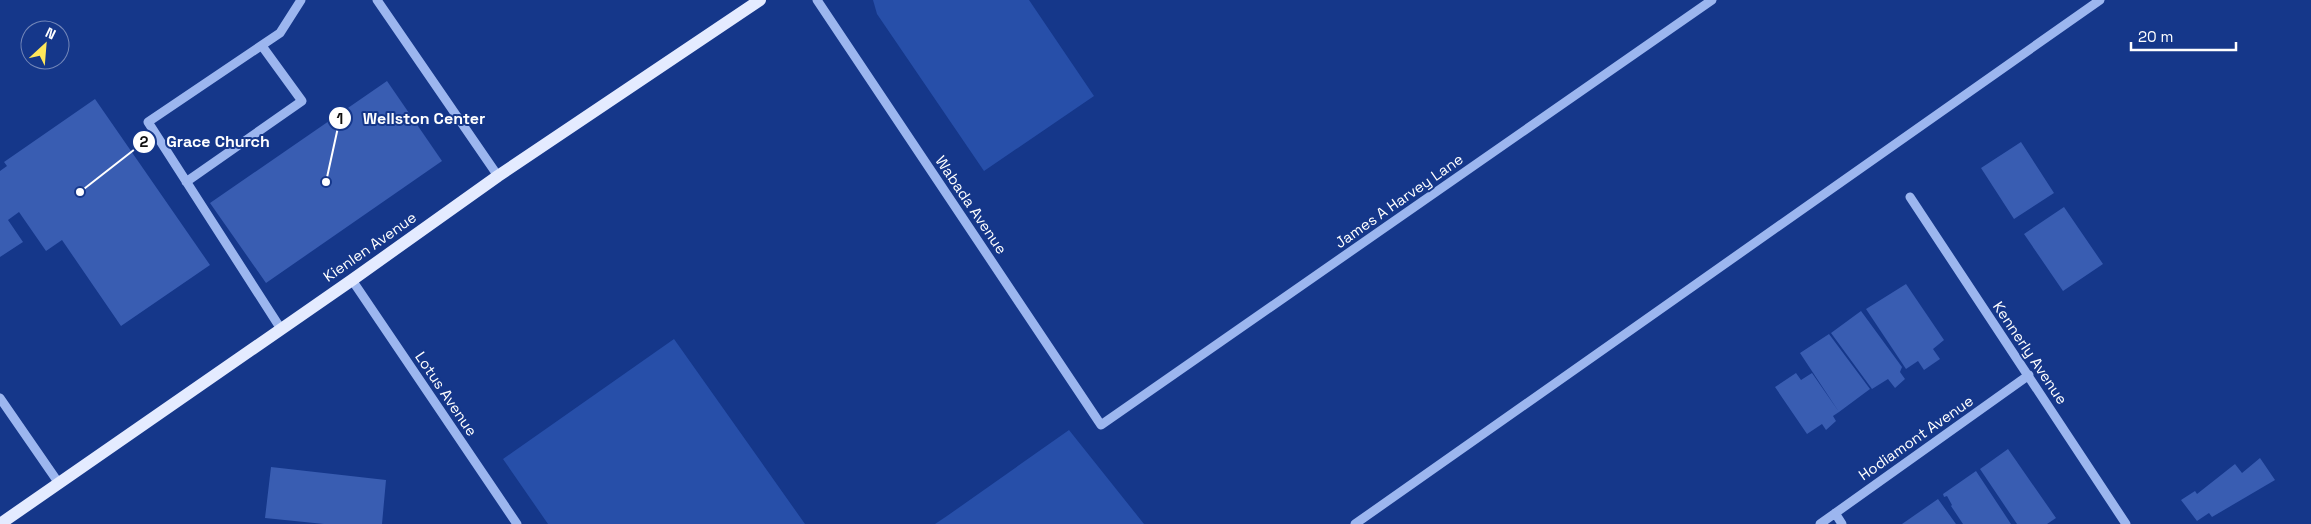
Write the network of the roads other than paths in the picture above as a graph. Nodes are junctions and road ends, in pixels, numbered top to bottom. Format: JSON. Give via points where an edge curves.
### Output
{"nodes":[{"id":1,"x":301,"y":0,"type":"edge"},
{"id":2,"x":377,"y":0,"type":"edge"},
{"id":3,"x":760,"y":0,"type":"edge"},
{"id":4,"x":818,"y":0,"type":"edge"},
{"id":5,"x":1712,"y":0,"type":"edge"},
{"id":6,"x":2087,"y":0,"type":"edge"},
{"id":7,"x":2100,"y":0,"type":"edge"},
{"id":8,"x":2087,"y":10,"type":"junction"},
{"id":9,"x":262,"y":46,"type":"junction"},
{"id":10,"x":498,"y":176,"type":"junction"},
{"id":11,"x":186,"y":182,"type":"junction"},
{"id":12,"x":1910,"y":198,"type":"dead end"},
{"id":13,"x":352,"y":280,"type":"junction"},
{"id":14,"x":281,"y":329,"type":"junction"},
{"id":15,"x":2029,"y":375,"type":"junction"},
{"id":16,"x":0,"y":398,"type":"edge"},
{"id":17,"x":1101,"y":425,"type":"joint"},
{"id":18,"x":58,"y":482,"type":"junction"},
{"id":19,"x":1835,"y":513,"type":"junction"},
{"id":20,"x":0,"y":524,"type":"edge"},
{"id":21,"x":518,"y":524,"type":"edge"},
{"id":22,"x":1355,"y":524,"type":"edge"},
{"id":23,"x":1820,"y":524,"type":"edge"},
{"id":24,"x":1842,"y":524,"type":"edge"},
{"id":25,"x":2126,"y":524,"type":"edge"}],
"edges":[{"from":1,"to":9,"type":"street","via":[[280,33]]},
{"from":2,"to":10,"type":"street"},
{"from":3,"to":10,"type":"main road","name":"Kienlen Avenue"},
{"from":4,"to":17,"type":"street","name":"Wabada Avenue"},
{"from":5,"to":17,"type":"street","name":"James A Harvey Lane"},
{"from":6,"to":8,"type":"street"},
{"from":7,"to":8,"type":"street"},
{"from":8,"to":22,"type":"street"},
{"from":9,"to":11,"type":"street","via":[[148,122]]},
{"from":9,"to":11,"type":"street","via":[[302,100]]},
{"from":10,"to":13,"type":"main road","name":"Kienlen Avenue"},
{"from":11,"to":14,"type":"street"},
{"from":12,"to":15,"type":"street","name":"Kennerly Avenue"},
{"from":13,"to":14,"type":"main road","name":"Kienlen Avenue"},
{"from":13,"to":21,"type":"street","name":"Lotus Avenue"},
{"from":14,"to":18,"type":"main road","name":"Kienlen Avenue"},
{"from":15,"to":19,"type":"street","name":"Hodiamont Avenue"},
{"from":15,"to":25,"type":"street","name":"Kennerly Avenue"},
{"from":16,"to":18,"type":"street"},
{"from":18,"to":20,"type":"main road","name":"Kienlen Avenue"},
{"from":19,"to":23,"type":"street","name":"Hodiamont Avenue"},
{"from":19,"to":24,"type":"street"}]}
